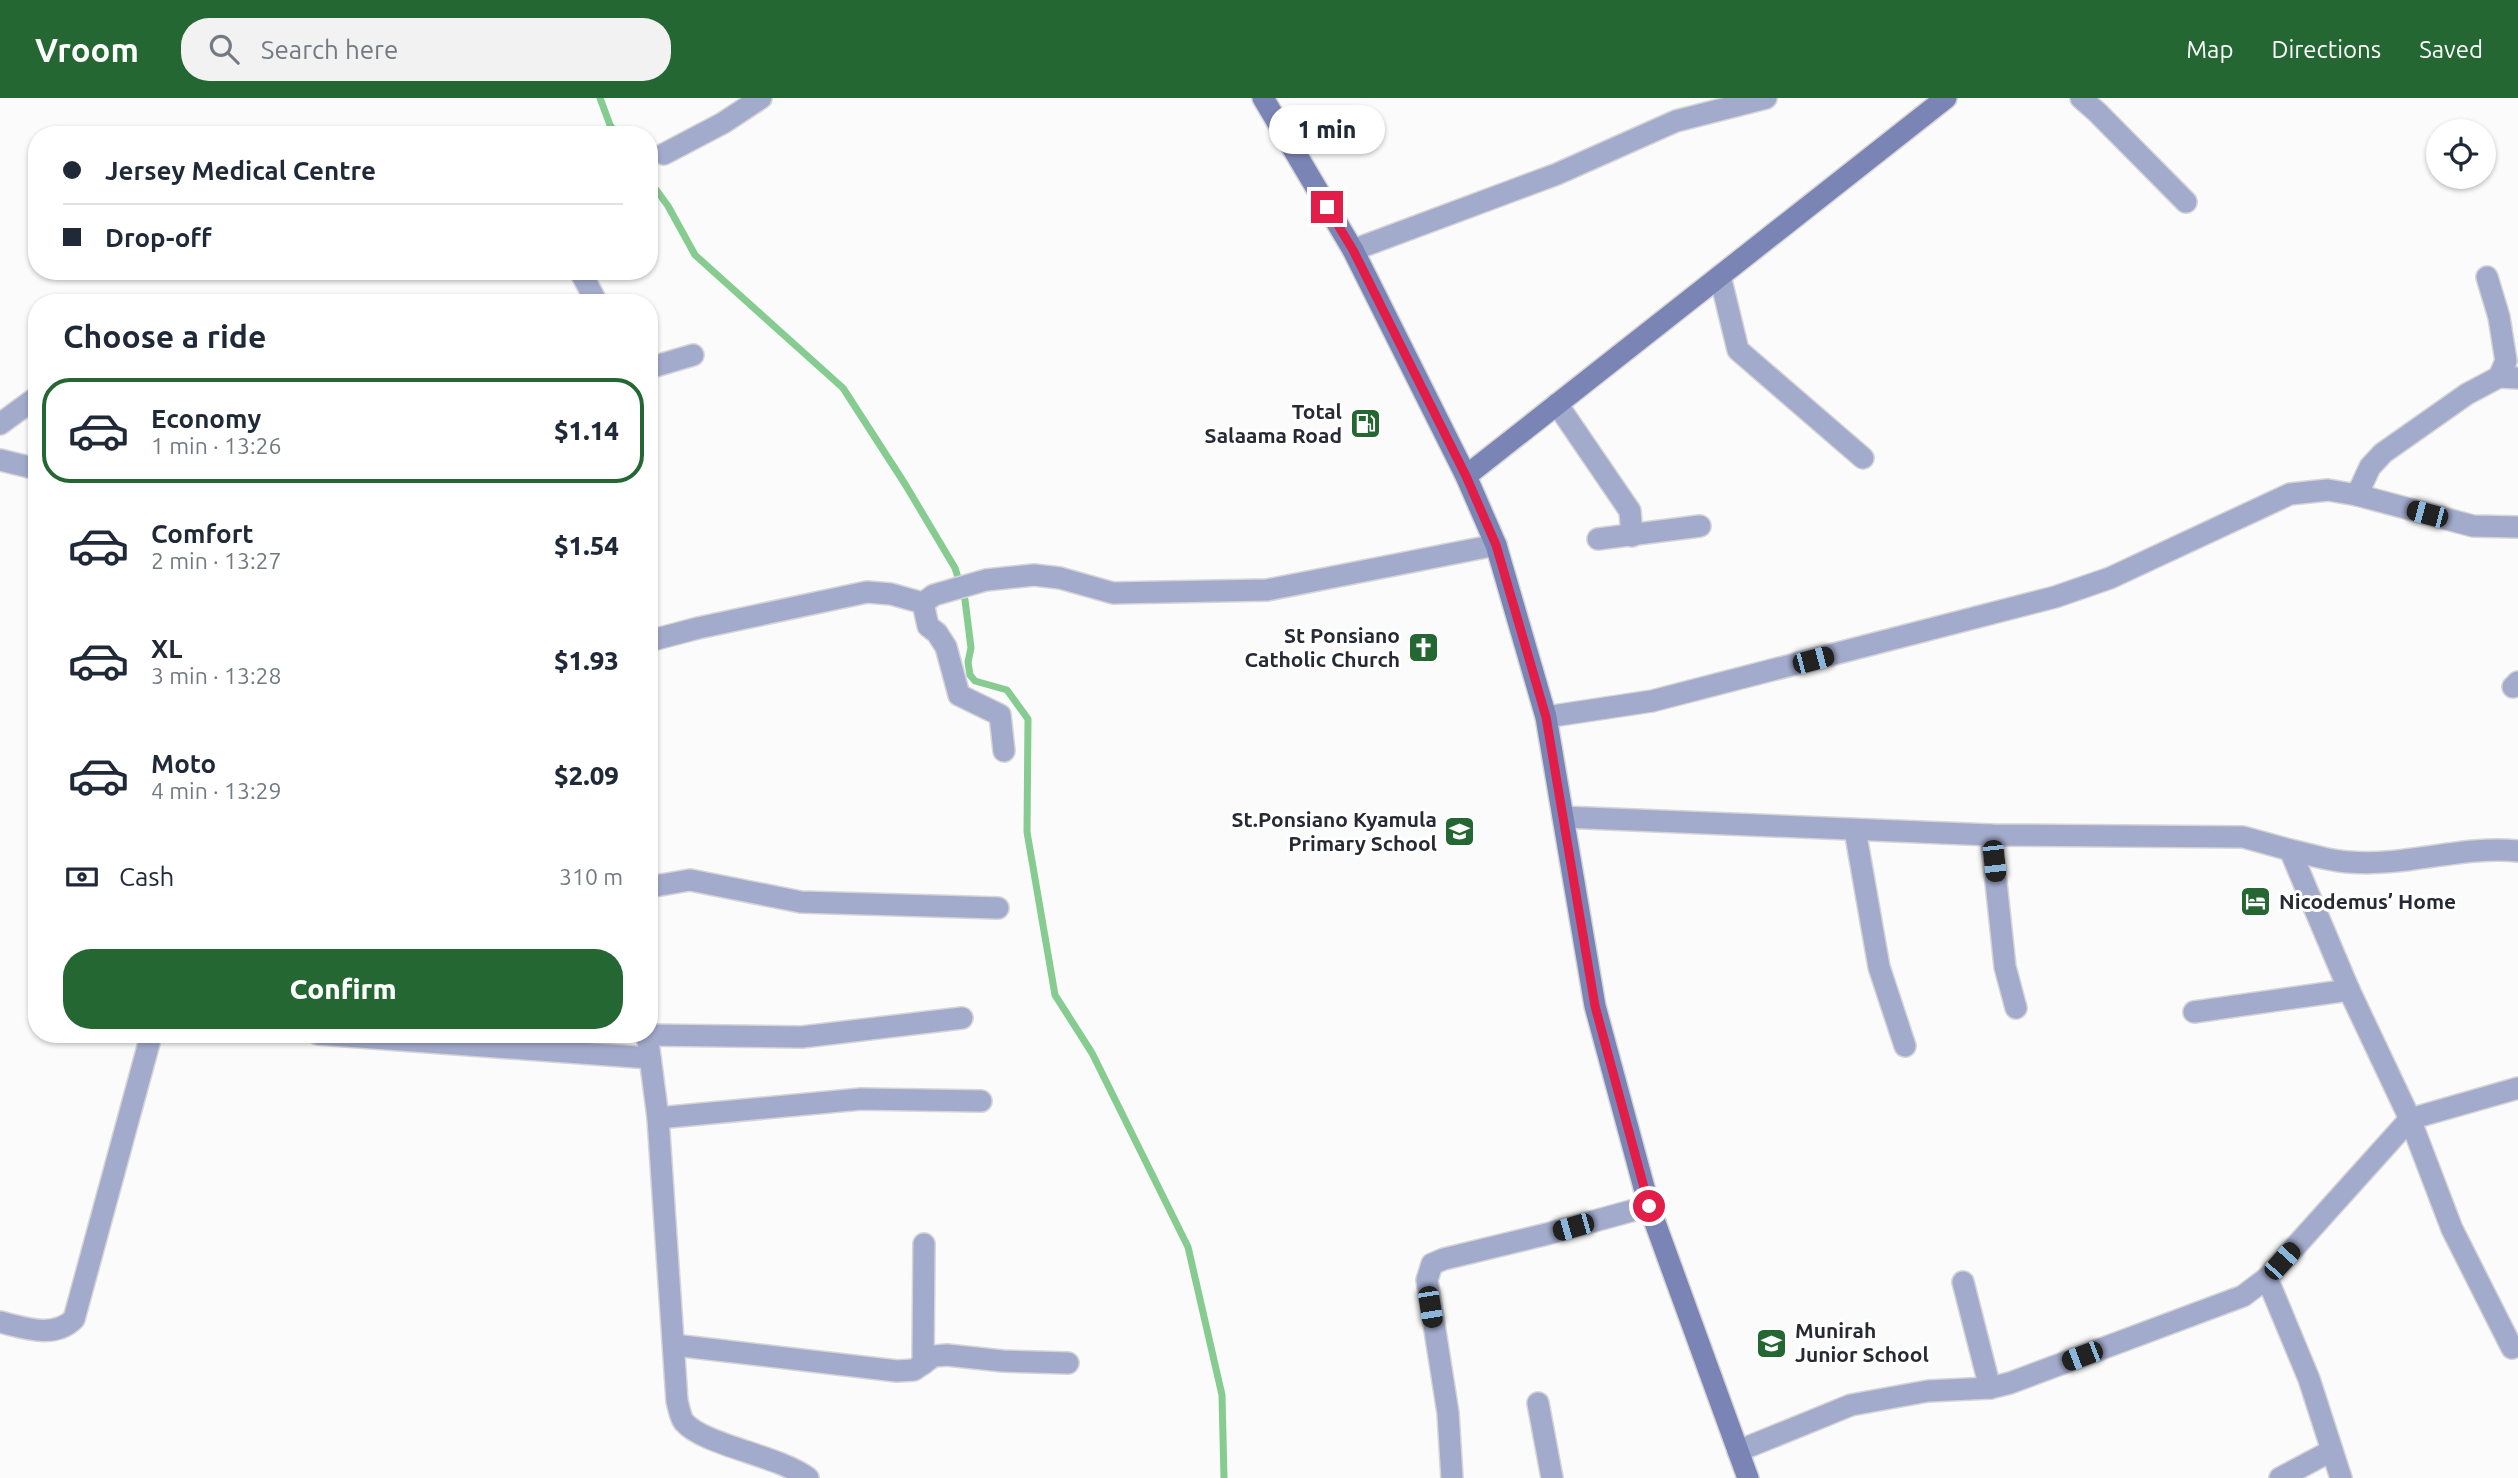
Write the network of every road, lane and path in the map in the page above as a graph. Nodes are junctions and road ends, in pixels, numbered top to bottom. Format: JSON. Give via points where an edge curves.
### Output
{"nodes":[{"id":1,"x":761,"y":98,"type":"edge"},
{"id":2,"x":1263,"y":98,"type":"edge"},
{"id":3,"x":1766,"y":98,"type":"edge"},
{"id":4,"x":1946,"y":98,"type":"edge"},
{"id":5,"x":2081,"y":98,"type":"edge"},
{"id":6,"x":664,"y":155,"type":"dead end"},
{"id":7,"x":2186,"y":202,"type":"dead end"},
{"id":8,"x":1353,"y":250,"type":"junction"},
{"id":9,"x":1720,"y":276,"type":"junction"},
{"id":10,"x":2487,"y":277,"type":"dead end"},
{"id":11,"x":693,"y":355,"type":"dead end"},
{"id":12,"x":658,"y":365,"type":"edge"},
{"id":13,"x":2509,"y":378,"type":"edge"},
{"id":14,"x":28,"y":404,"type":"edge"},
{"id":15,"x":1557,"y":404,"type":"junction"},
{"id":16,"x":0,"y":424,"type":"edge"},
{"id":17,"x":1863,"y":458,"type":"dead end"},
{"id":18,"x":0,"y":460,"type":"edge"},
{"id":19,"x":28,"y":467,"type":"edge"},
{"id":20,"x":1466,"y":476,"type":"junction"},
{"id":21,"x":2357,"y":495,"type":"junction"},
{"id":22,"x":1700,"y":526,"type":"dead end"},
{"id":23,"x":2518,"y":527,"type":"edge"},
{"id":24,"x":1632,"y":536,"type":"junction"},
{"id":25,"x":1598,"y":539,"type":"dead end"},
{"id":26,"x":1496,"y":545,"type":"junction"},
{"id":27,"x":923,"y":603,"type":"junction"},
{"id":28,"x":658,"y":639,"type":"edge"},
{"id":29,"x":1546,"y":717,"type":"junction"},
{"id":30,"x":1004,"y":751,"type":"dead end"},
{"id":31,"x":1563,"y":817,"type":"junction"},
{"id":32,"x":1855,"y":830,"type":"junction"},
{"id":33,"x":1991,"y":835,"type":"junction"},
{"id":34,"x":2290,"y":850,"type":"junction"},
{"id":35,"x":2518,"y":850,"type":"edge"},
{"id":36,"x":658,"y":885,"type":"edge"},
{"id":37,"x":999,"y":908,"type":"dead end"},
{"id":38,"x":2349,"y":990,"type":"junction"},
{"id":39,"x":2016,"y":1008,"type":"dead end"},
{"id":40,"x":2194,"y":1012,"type":"dead end"},
{"id":41,"x":962,"y":1018,"type":"dead end"},
{"id":42,"x":658,"y":1035,"type":"edge"},
{"id":43,"x":149,"y":1043,"type":"dead end"},
{"id":44,"x":442,"y":1043,"type":"edge"},
{"id":45,"x":648,"y":1043,"type":"edge"},
{"id":46,"x":1905,"y":1046,"type":"dead end"},
{"id":47,"x":650,"y":1058,"type":"junction"},
{"id":48,"x":2518,"y":1088,"type":"edge"},
{"id":49,"x":981,"y":1101,"type":"dead end"},
{"id":50,"x":658,"y":1118,"type":"junction"},
{"id":51,"x":2410,"y":1119,"type":"junction"},
{"id":52,"x":1649,"y":1206,"type":"junction"},
{"id":53,"x":924,"y":1244,"type":"dead end"},
{"id":54,"x":2267,"y":1278,"type":"junction"},
{"id":55,"x":1963,"y":1282,"type":"dead end"},
{"id":56,"x":0,"y":1322,"type":"edge"},
{"id":57,"x":674,"y":1345,"type":"junction"},
{"id":58,"x":2512,"y":1348,"type":"dead end"},
{"id":59,"x":1068,"y":1363,"type":"dead end"},
{"id":60,"x":923,"y":1364,"type":"junction"},
{"id":61,"x":1990,"y":1388,"type":"junction"},
{"id":62,"x":1538,"y":1403,"type":"dead end"},
{"id":63,"x":1738,"y":1451,"type":"junction"},
{"id":64,"x":2331,"y":1451,"type":"junction"},
{"id":65,"x":808,"y":1478,"type":"edge"},
{"id":66,"x":1452,"y":1478,"type":"edge"},
{"id":67,"x":1552,"y":1478,"type":"edge"},
{"id":68,"x":1748,"y":1478,"type":"edge"},
{"id":69,"x":2280,"y":1478,"type":"edge"},
{"id":70,"x":2341,"y":1478,"type":"edge"}],
"edges":[{"from":1,"to":6,"type":"street"},
{"from":2,"to":8,"type":"main road"},
{"from":3,"to":8,"type":"street","via":[[1676,121],[1558,174]]},
{"from":4,"to":9,"type":"main road"},
{"from":5,"to":7,"type":"street"},
{"from":8,"to":20,"type":"main road"},
{"from":9,"to":15,"type":"main road"},
{"from":9,"to":17,"type":"street","via":[[1738,350]]},
{"from":10,"to":13,"type":"street"},
{"from":11,"to":12,"type":"street"},
{"from":13,"to":21,"type":"street","via":[[2467,394],[2383,453],[2370,467]]},
{"from":14,"to":16,"type":"street"},
{"from":15,"to":20,"type":"main road"},
{"from":15,"to":24,"type":"street","via":[[1630,511]]},
{"from":18,"to":19,"type":"street"},
{"from":20,"to":26,"type":"main road"},
{"from":21,"to":23,"type":"street","via":[[2473,526]]},
{"from":21,"to":29,"type":"street","via":[[2328,490],[2290,494],[2110,578],[2054,597],[1652,701]]},
{"from":22,"to":24,"type":"street"},
{"from":24,"to":25,"type":"street"},
{"from":26,"to":27,"type":"street","via":[[1267,590],[1112,593],[1034,575],[986,580],[934,595]]},
{"from":26,"to":29,"type":"main road"},
{"from":27,"to":28,"type":"street","via":[[867,592]]},
{"from":27,"to":30,"type":"street","via":[[928,626],[946,647],[959,695],[1000,715]]},
{"from":29,"to":31,"type":"main road"},
{"from":31,"to":32,"type":"street"},
{"from":31,"to":52,"type":"main road","via":[[1595,1006]]},
{"from":32,"to":33,"type":"street"},
{"from":32,"to":46,"type":"street","via":[[1878,967]]},
{"from":33,"to":34,"type":"street","via":[[2243,836]]},
{"from":33,"to":39,"type":"street","via":[[2005,967]]},
{"from":34,"to":35,"type":"street","via":[[2348,862]]},
{"from":34,"to":38,"type":"street"},
{"from":36,"to":37,"type":"street","via":[[690,880],[801,902]]},
{"from":38,"to":40,"type":"street"},
{"from":38,"to":51,"type":"street"},
{"from":41,"to":42,"type":"street","via":[[802,1037]]},
{"from":43,"to":56,"type":"street","via":[[74,1319],[55,1330],[41,1331]]},
{"from":44,"to":47,"type":"street"},
{"from":45,"to":47,"type":"street"},
{"from":47,"to":50,"type":"street"},
{"from":48,"to":51,"type":"street"},
{"from":49,"to":50,"type":"street","via":[[861,1099]]},
{"from":50,"to":57,"type":"street"},
{"from":51,"to":54,"type":"street"},
{"from":51,"to":58,"type":"street","via":[[2452,1229]]},
{"from":52,"to":63,"type":"main road"},
{"from":52,"to":66,"type":"street","via":[[1432,1265],[1427,1280],[1448,1413]]},
{"from":53,"to":60,"type":"street"},
{"from":54,"to":61,"type":"street","via":[[2243,1296]]},
{"from":54,"to":64,"type":"street","via":[[2309,1380]]},
{"from":55,"to":61,"type":"street"},
{"from":57,"to":60,"type":"street","via":[[897,1371]]},
{"from":57,"to":65,"type":"street","via":[[677,1401],[683,1420],[692,1429]]},
{"from":59,"to":60,"type":"street","via":[[947,1355],[933,1356]]},
{"from":61,"to":63,"type":"street","via":[[1928,1391],[1851,1405]]},
{"from":62,"to":67,"type":"street"},
{"from":63,"to":68,"type":"main road"},
{"from":64,"to":69,"type":"street"},
{"from":64,"to":70,"type":"street"}]}
